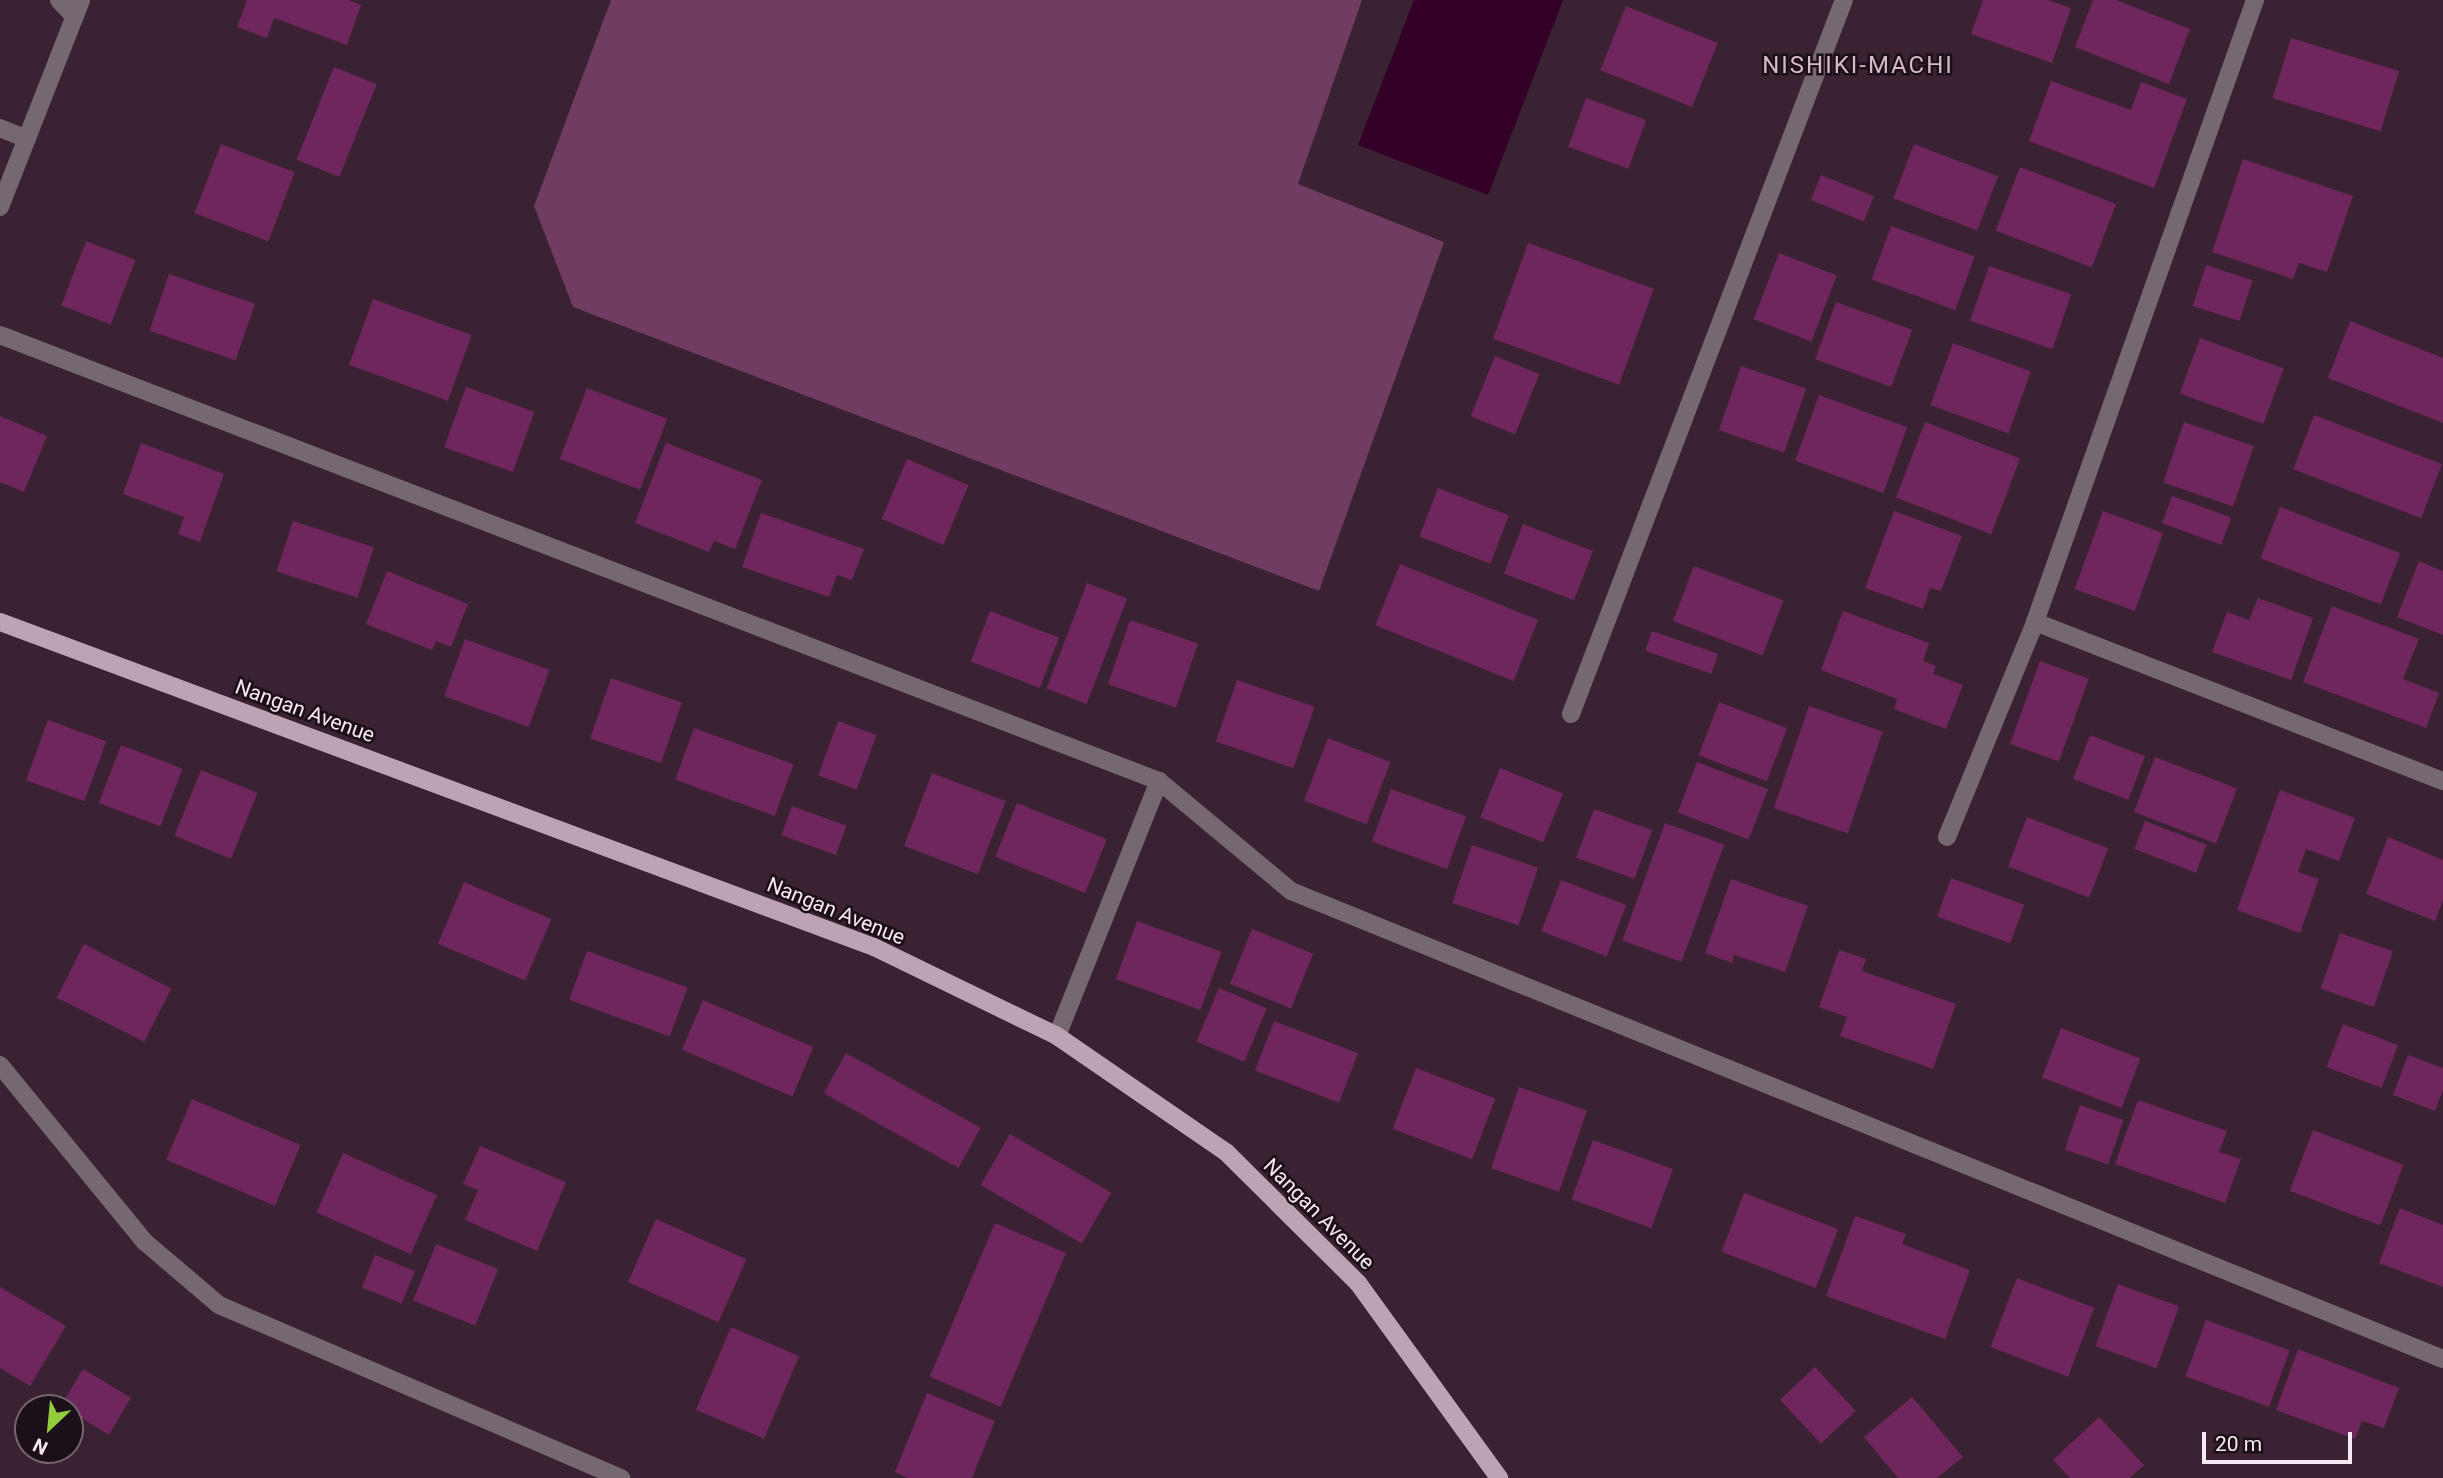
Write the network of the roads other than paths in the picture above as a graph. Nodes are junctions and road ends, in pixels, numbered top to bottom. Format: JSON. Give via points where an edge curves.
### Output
{"nodes":[{"id":1,"x":59,"y":0,"type":"edge"},
{"id":2,"x":1844,"y":0,"type":"edge"},
{"id":3,"x":2255,"y":0,"type":"edge"},
{"id":4,"x":78,"y":8,"type":"edge"},
{"id":5,"x":0,"y":128,"type":"edge"},
{"id":6,"x":27,"y":139,"type":"junction"},
{"id":7,"x":0,"y":207,"type":"edge"},
{"id":8,"x":0,"y":335,"type":"edge"},
{"id":9,"x":0,"y":622,"type":"edge"},
{"id":10,"x":2035,"y":622,"type":"junction"},
{"id":11,"x":1571,"y":714,"type":"dead end"},
{"id":12,"x":1159,"y":781,"type":"junction"},
{"id":13,"x":2443,"y":781,"type":"edge"},
{"id":14,"x":1947,"y":837,"type":"dead end"},
{"id":15,"x":1057,"y":1036,"type":"junction"},
{"id":16,"x":0,"y":1065,"type":"edge"},
{"id":17,"x":2443,"y":1359,"type":"edge"},
{"id":18,"x":621,"y":1478,"type":"edge"},
{"id":19,"x":1499,"y":1478,"type":"edge"}],
"edges":[{"from":1,"to":4,"type":"street"},
{"from":2,"to":11,"type":"street"},
{"from":3,"to":10,"type":"street"},
{"from":4,"to":6,"type":"street"},
{"from":5,"to":6,"type":"street"},
{"from":6,"to":7,"type":"street"},
{"from":8,"to":12,"type":"street"},
{"from":9,"to":15,"type":"main road","name":"Nangan Avenue","via":[[874,947]]},
{"from":10,"to":13,"type":"street"},
{"from":10,"to":14,"type":"street"},
{"from":12,"to":15,"type":"street"},
{"from":12,"to":17,"type":"street","via":[[1291,891]]},
{"from":15,"to":19,"type":"main road","name":"Nangan Avenue","via":[[1226,1152],[1358,1283]]},
{"from":16,"to":18,"type":"street","via":[[145,1242],[219,1305]]}]}
